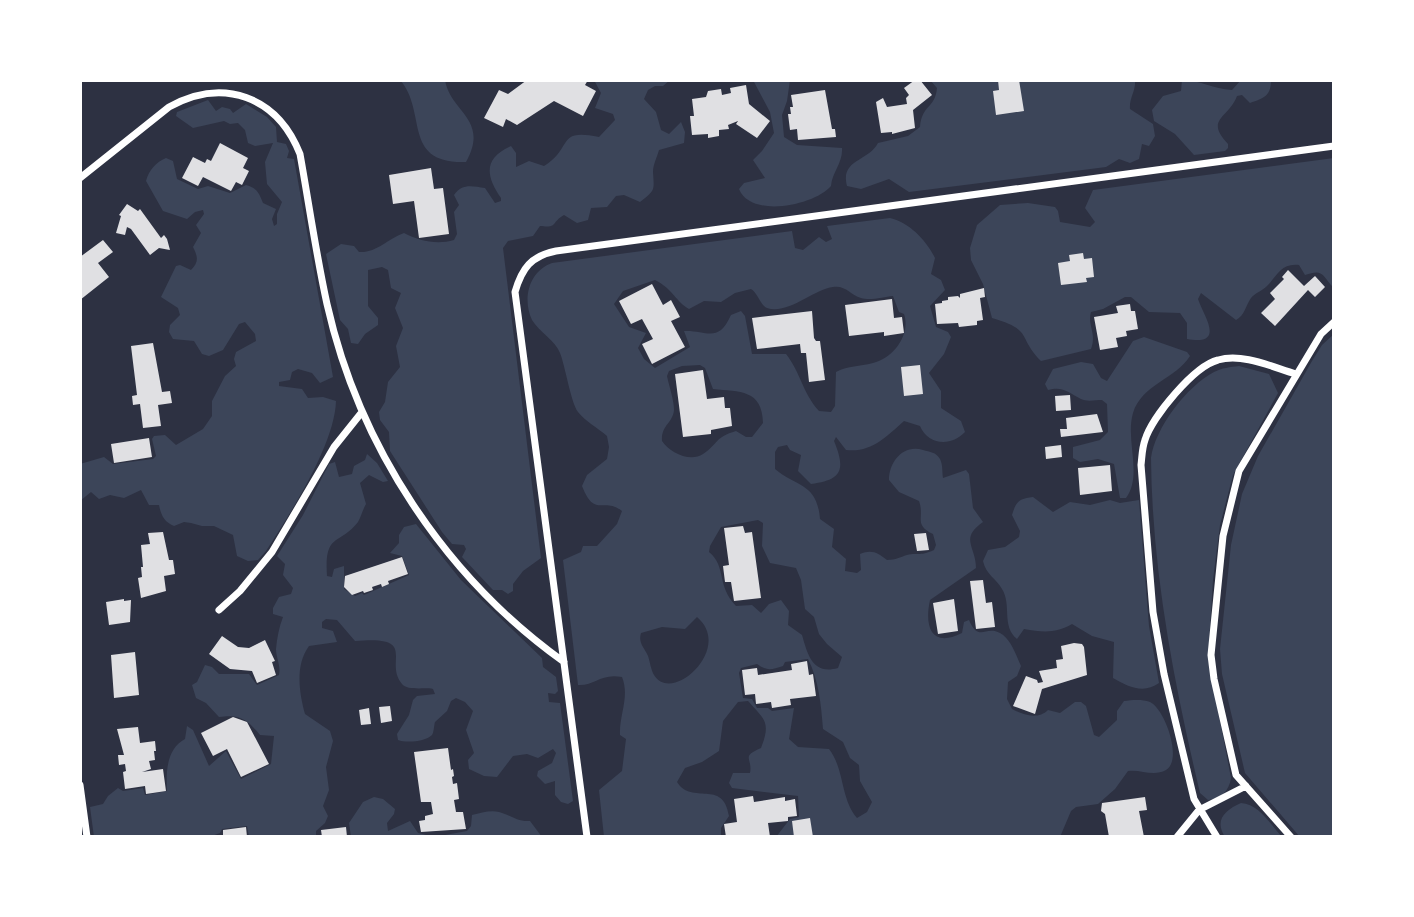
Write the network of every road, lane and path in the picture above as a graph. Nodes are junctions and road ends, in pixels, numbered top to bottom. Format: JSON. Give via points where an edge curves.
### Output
{"nodes":[{"id":1,"x":1334,"y":146,"type":"edge"},
{"id":2,"x":80,"y":178,"type":"edge"},
{"id":3,"x":1334,"y":322,"type":"edge"},
{"id":4,"x":1296,"y":374,"type":"junction"},
{"id":5,"x":362,"y":412,"type":"junction"},
{"id":6,"x":219,"y":610,"type":"dead end"},
{"id":7,"x":564,"y":662,"type":"junction"},
{"id":8,"x":80,"y":785,"type":"edge"},
{"id":9,"x":1246,"y":786,"type":"junction"},
{"id":10,"x":1199,"y":810,"type":"junction"},
{"id":11,"x":87,"y":837,"type":"edge"},
{"id":12,"x":587,"y":837,"type":"edge"},
{"id":13,"x":1177,"y":837,"type":"edge"},
{"id":14,"x":1217,"y":837,"type":"edge"},
{"id":15,"x":1291,"y":837,"type":"edge"}],
"edges":[{"from":1,"to":7,"type":"street","via":[[533,258],[520,273],[515,292]]},
{"from":2,"to":5,"type":"street","via":[[185,98],[206,92],[240,94],[275,115],[300,154],[328,305]]},
{"from":3,"to":4,"type":"street"},
{"from":4,"to":9,"type":"street","via":[[1239,471],[1223,536],[1211,655],[1236,775]]},
{"from":4,"to":10,"type":"street","via":[[1241,358],[1217,360],[1196,372],[1153,422],[1144,442],[1141,465],[1153,612]]},
{"from":5,"to":6,"type":"street","via":[[334,447],[272,552]]},
{"from":5,"to":7,"type":"street","via":[[418,514],[462,569]]},
{"from":7,"to":12,"type":"street"},
{"from":8,"to":11,"type":"street"},
{"from":9,"to":10,"type":"street"},
{"from":9,"to":15,"type":"street"},
{"from":10,"to":13,"type":"street"},
{"from":10,"to":14,"type":"street"}]}
